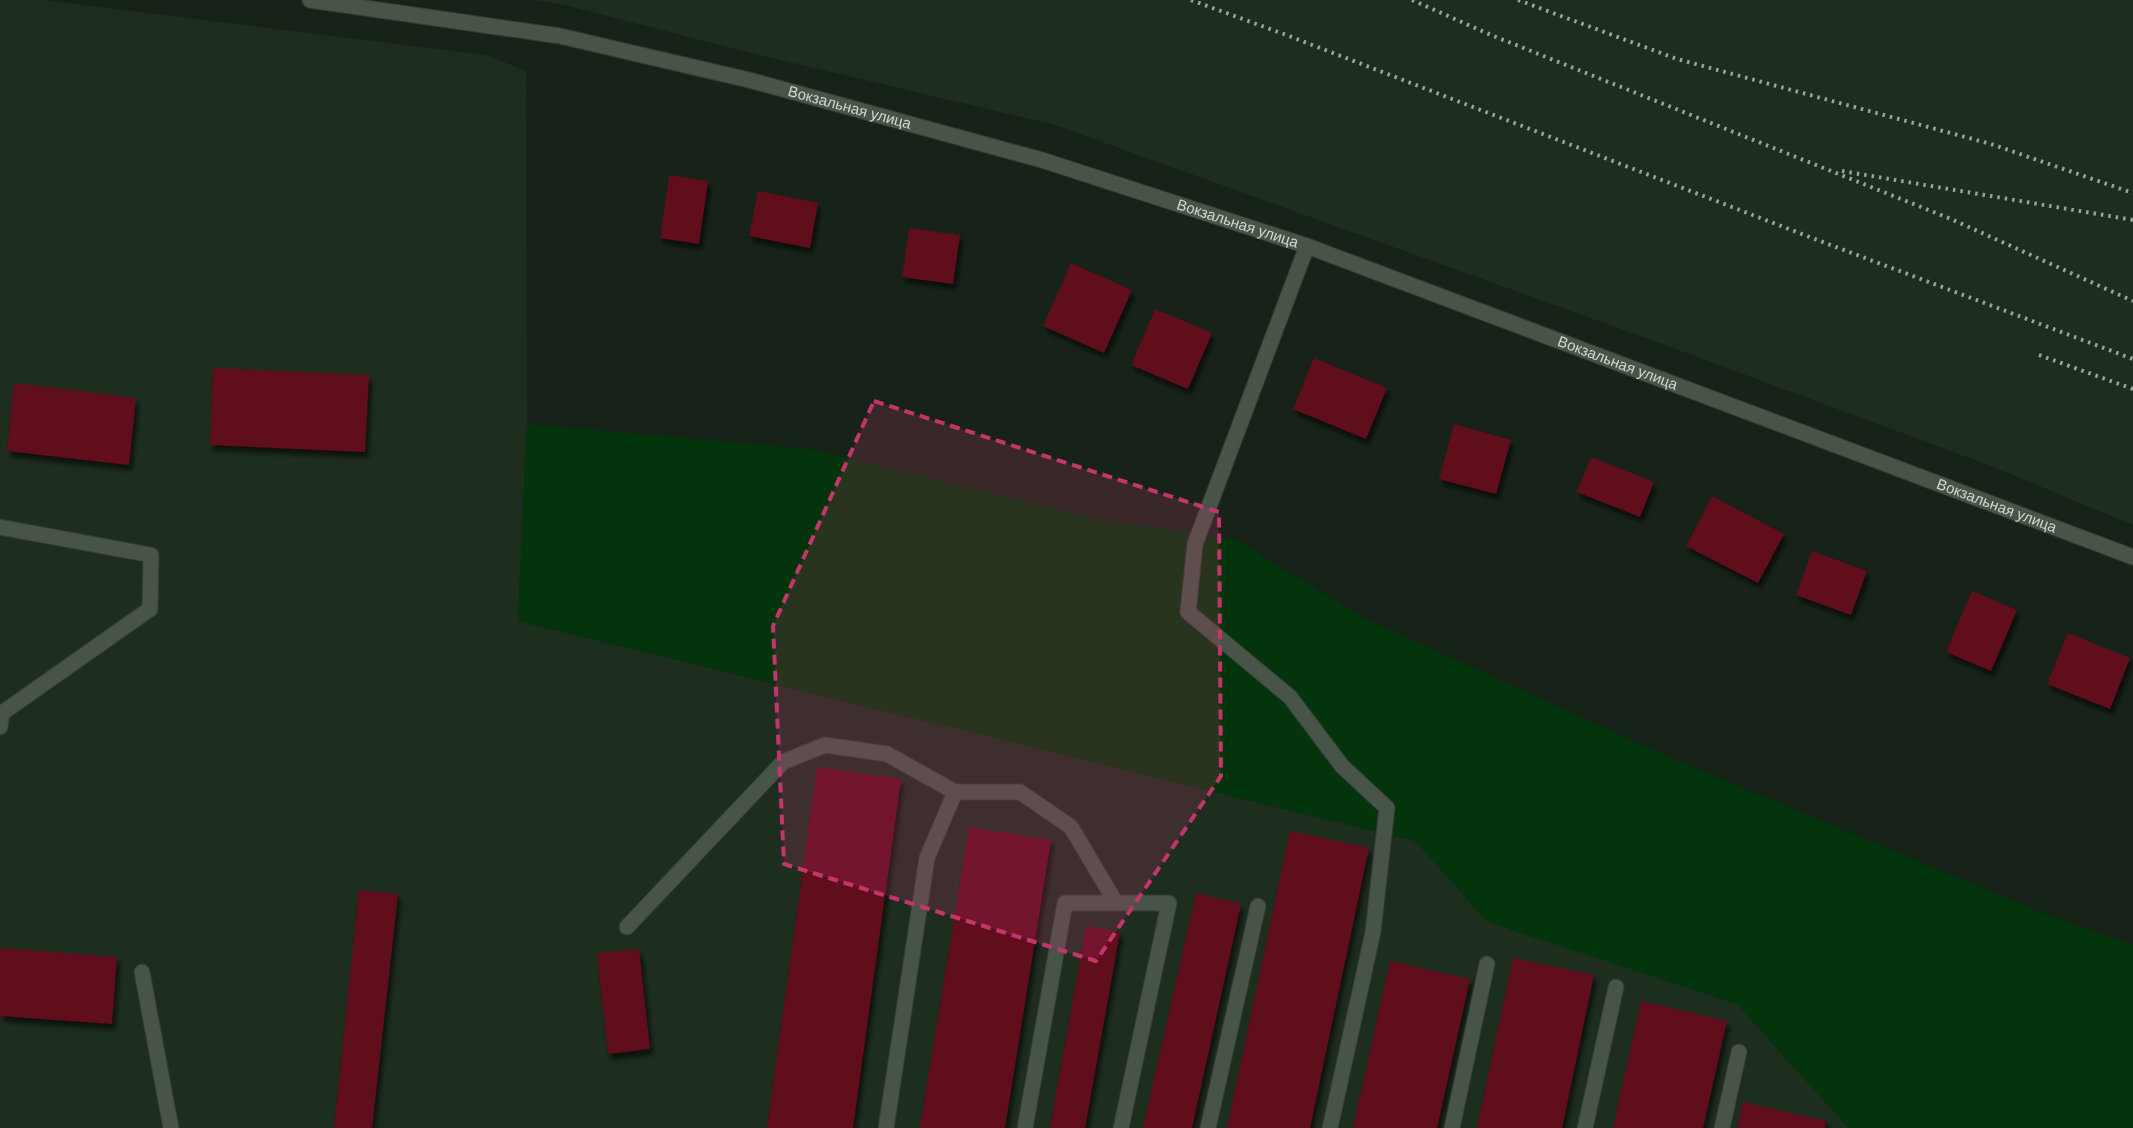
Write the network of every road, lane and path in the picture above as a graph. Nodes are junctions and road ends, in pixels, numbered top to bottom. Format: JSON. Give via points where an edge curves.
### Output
{"nodes":[{"id":1,"x":310,"y":0,"type":"edge"},
{"id":2,"x":1307,"y":246,"type":"junction"},
{"id":3,"x":0,"y":527,"type":"edge"},
{"id":4,"x":2133,"y":557,"type":"edge"},
{"id":5,"x":0,"y":727,"type":"edge"},
{"id":6,"x":955,"y":792,"type":"junction"},
{"id":7,"x":1116,"y":903,"type":"junction"},
{"id":8,"x":1258,"y":906,"type":"dead end"},
{"id":9,"x":627,"y":927,"type":"dead end"},
{"id":10,"x":1487,"y":964,"type":"dead end"},
{"id":11,"x":142,"y":972,"type":"dead end"},
{"id":12,"x":1616,"y":987,"type":"dead end"},
{"id":13,"x":1739,"y":1052,"type":"dead end"},
{"id":14,"x":171,"y":1128,"type":"edge"},
{"id":15,"x":886,"y":1128,"type":"edge"},
{"id":16,"x":1025,"y":1128,"type":"edge"},
{"id":17,"x":1121,"y":1128,"type":"edge"},
{"id":18,"x":1208,"y":1128,"type":"edge"},
{"id":19,"x":1330,"y":1128,"type":"edge"},
{"id":20,"x":1452,"y":1128,"type":"edge"},
{"id":21,"x":1585,"y":1128,"type":"edge"},
{"id":22,"x":1722,"y":1128,"type":"edge"}],
"edges":[{"from":1,"to":2,"type":"street","name":"Вокзальная улица","via":[[560,36],[749,80],[1042,160]]},
{"from":2,"to":4,"type":"street","name":"Вокзальная улица"},
{"from":2,"to":19,"type":"street","via":[[1195,544],[1188,612],[1290,698],[1342,766],[1387,808],[1374,932]]},
{"from":3,"to":5,"type":"street","via":[[151,556],[150,609],[2,713]]},
{"from":6,"to":7,"type":"street","via":[[1020,792],[1072,827]]},
{"from":6,"to":9,"type":"street","via":[[886,754],[825,745],[783,762]]},
{"from":6,"to":15,"type":"street","via":[[927,858]]},
{"from":7,"to":16,"type":"street","via":[[1064,903]]},
{"from":7,"to":17,"type":"street","via":[[1170,903]]},
{"from":8,"to":18,"type":"street"},
{"from":10,"to":20,"type":"street"},
{"from":11,"to":14,"type":"street"},
{"from":12,"to":21,"type":"street"},
{"from":13,"to":22,"type":"street"}]}
